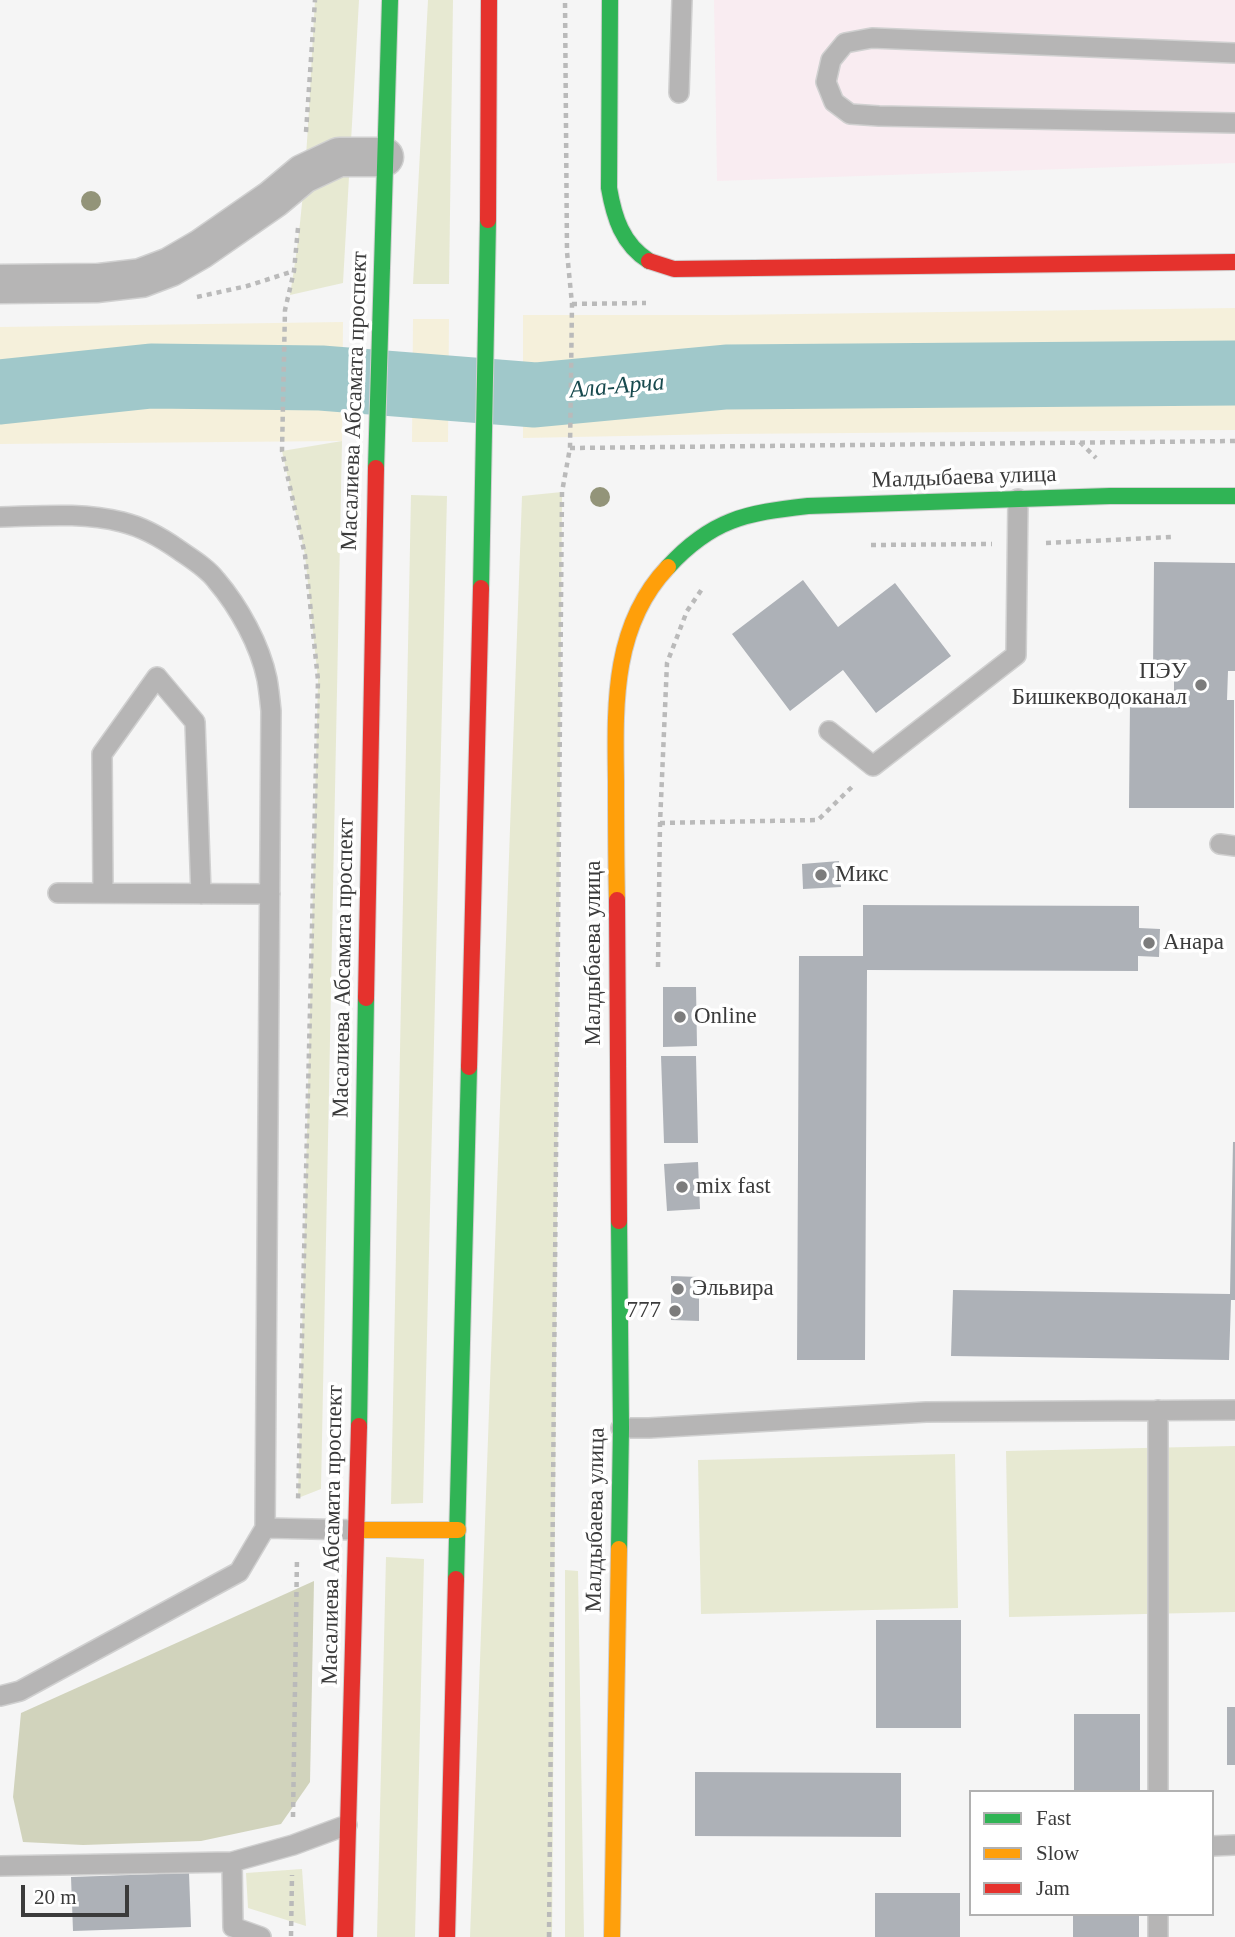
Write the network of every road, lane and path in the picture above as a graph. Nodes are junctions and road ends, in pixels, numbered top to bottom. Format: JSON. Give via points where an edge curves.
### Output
{"nodes":[{"id":1,"x":390,"y":0,"type":"edge"},
{"id":2,"x":489,"y":0,"type":"edge"},
{"id":3,"x":565,"y":0,"type":"edge"},
{"id":4,"x":611,"y":0,"type":"edge"},
{"id":5,"x":682,"y":0,"type":"edge"},
{"id":6,"x":1235,"y":53,"type":"edge"},
{"id":7,"x":679,"y":93,"type":"dead end"},
{"id":8,"x":1235,"y":122,"type":"edge"},
{"id":9,"x":384,"y":157,"type":"junction"},
{"id":10,"x":1235,"y":262,"type":"edge"},
{"id":11,"x":0,"y":284,"type":"edge"},
{"id":12,"x":607,"y":303,"type":"dead end"},
{"id":13,"x":572,"y":304,"type":"junction"},
{"id":14,"x":285,"y":310,"type":"dead end"},
{"id":15,"x":1235,"y":441,"type":"edge"},
{"id":16,"x":570,"y":448,"type":"junction"},
{"id":17,"x":1235,"y":496,"type":"edge"},
{"id":18,"x":1018,"y":499,"type":"junction"},
{"id":19,"x":0,"y":517,"type":"edge"},
{"id":20,"x":1184,"y":536,"type":"dead end"},
{"id":21,"x":1018,"y":544,"type":"junction"},
{"id":22,"x":865,"y":545,"type":"dead end"},
{"id":23,"x":706,"y":583,"type":"dead end"},
{"id":24,"x":829,"y":731,"type":"dead end"},
{"id":25,"x":873,"y":766,"type":"junction"},
{"id":26,"x":660,"y":823,"type":"junction"},
{"id":27,"x":58,"y":893,"type":"dead end"},
{"id":28,"x":103,"y":893,"type":"junction"},
{"id":29,"x":201,"y":894,"type":"junction"},
{"id":30,"x":270,"y":894,"type":"junction"},
{"id":31,"x":658,"y":974,"type":"dead end"},
{"id":32,"x":1158,"y":1410,"type":"junction"},
{"id":33,"x":1235,"y":1410,"type":"edge"},
{"id":34,"x":621,"y":1429,"type":"junction"},
{"id":35,"x":265,"y":1528,"type":"junction"},
{"id":36,"x":298,"y":1529,"type":"junction"},
{"id":37,"x":357,"y":1530,"type":"junction"},
{"id":38,"x":458,"y":1531,"type":"junction"},
{"id":39,"x":0,"y":1696,"type":"edge"},
{"id":40,"x":1158,"y":1790,"type":"edge"},
{"id":41,"x":347,"y":1825,"type":"junction"},
{"id":42,"x":293,"y":1844,"type":"junction"},
{"id":43,"x":1235,"y":1845,"type":"edge"},
{"id":44,"x":1214,"y":1846,"type":"edge"},
{"id":45,"x":232,"y":1862,"type":"junction"},
{"id":46,"x":0,"y":1866,"type":"edge"},
{"id":47,"x":1158,"y":1916,"type":"edge"},
{"id":48,"x":261,"y":1937,"type":"edge"},
{"id":49,"x":291,"y":1937,"type":"edge"},
{"id":50,"x":345,"y":1937,"type":"edge"},
{"id":51,"x":447,"y":1937,"type":"edge"},
{"id":52,"x":549,"y":1937,"type":"edge"},
{"id":53,"x":612,"y":1937,"type":"edge"},
{"id":54,"x":1158,"y":1937,"type":"edge"}],
"edges":[{"from":1,"to":9,"type":"main road","name":"Масалиева Абсамата проспект"},
{"from":2,"to":38,"type":"main road","via":[[488,285]]},
{"from":3,"to":13,"type":"path","via":[[567,252]]},
{"from":4,"to":10,"type":"main road","via":[[612,212],[621,233],[652,263],[674,269]]},
{"from":5,"to":7,"type":"lane"},
{"from":6,"to":8,"type":"lane","via":[[872,38],[845,43],[831,60],[826,82],[834,102],[850,114]]},
{"from":9,"to":11,"type":"street","via":[[339,157],[303,174],[201,249],[141,278]]},
{"from":9,"to":37,"type":"main road","name":"Масалиева Абсамата проспект"},
{"from":12,"to":13,"type":"path"},
{"from":13,"to":16,"type":"path"},
{"from":14,"to":36,"type":"path","via":[[282,451],[305,555],[318,680]]},
{"from":15,"to":16,"type":"path"},
{"from":16,"to":52,"type":"path","via":[[562,492]]},
{"from":17,"to":18,"type":"main road","name":"Малдыбаева улица"},
{"from":18,"to":21,"type":"lane"},
{"from":18,"to":34,"type":"main road","name":"Малдыбаева улица","via":[[777,509],[726,522],[678,554],[643,600],[632,623],[617,679],[615,720]]},
{"from":19,"to":30,"type":"lane","via":[[64,516],[122,522],[150,531],[215,579],[247,627],[267,678],[271,711]]},
{"from":20,"to":21,"type":"path"},
{"from":21,"to":22,"type":"path"},
{"from":21,"to":25,"type":"lane","via":[[1017,655]]},
{"from":23,"to":26,"type":"path","via":[[687,611],[667,663]]},
{"from":24,"to":25,"type":"lane"},
{"from":25,"to":26,"type":"path","via":[[818,820]]},
{"from":26,"to":31,"type":"path"},
{"from":27,"to":28,"type":"lane"},
{"from":28,"to":29,"type":"lane"},
{"from":28,"to":29,"type":"lane","via":[[102,754],[157,677],[195,722]]},
{"from":29,"to":30,"type":"lane"},
{"from":30,"to":35,"type":"lane"},
{"from":32,"to":33,"type":"lane"},
{"from":32,"to":34,"type":"lane","via":[[926,1412]]},
{"from":32,"to":40,"type":"lane"},
{"from":34,"to":53,"type":"main road","name":"Малдыбаева улица"},
{"from":35,"to":36,"type":"lane"},
{"from":35,"to":39,"type":"lane","via":[[239,1572],[20,1691]]},
{"from":36,"to":37,"type":"lane"},
{"from":36,"to":42,"type":"path"},
{"from":37,"to":38,"type":"main road"},
{"from":37,"to":41,"type":"main road","name":"Масалиева Абсамата проспект"},
{"from":38,"to":51,"type":"main road"},
{"from":41,"to":42,"type":"lane"},
{"from":41,"to":50,"type":"main road","name":"Масалиева Абсамата проспект"},
{"from":42,"to":45,"type":"lane"},
{"from":42,"to":49,"type":"path"},
{"from":43,"to":44,"type":"lane"},
{"from":45,"to":46,"type":"lane"},
{"from":45,"to":48,"type":"lane","via":[[233,1927]]},
{"from":47,"to":54,"type":"lane"}]}
